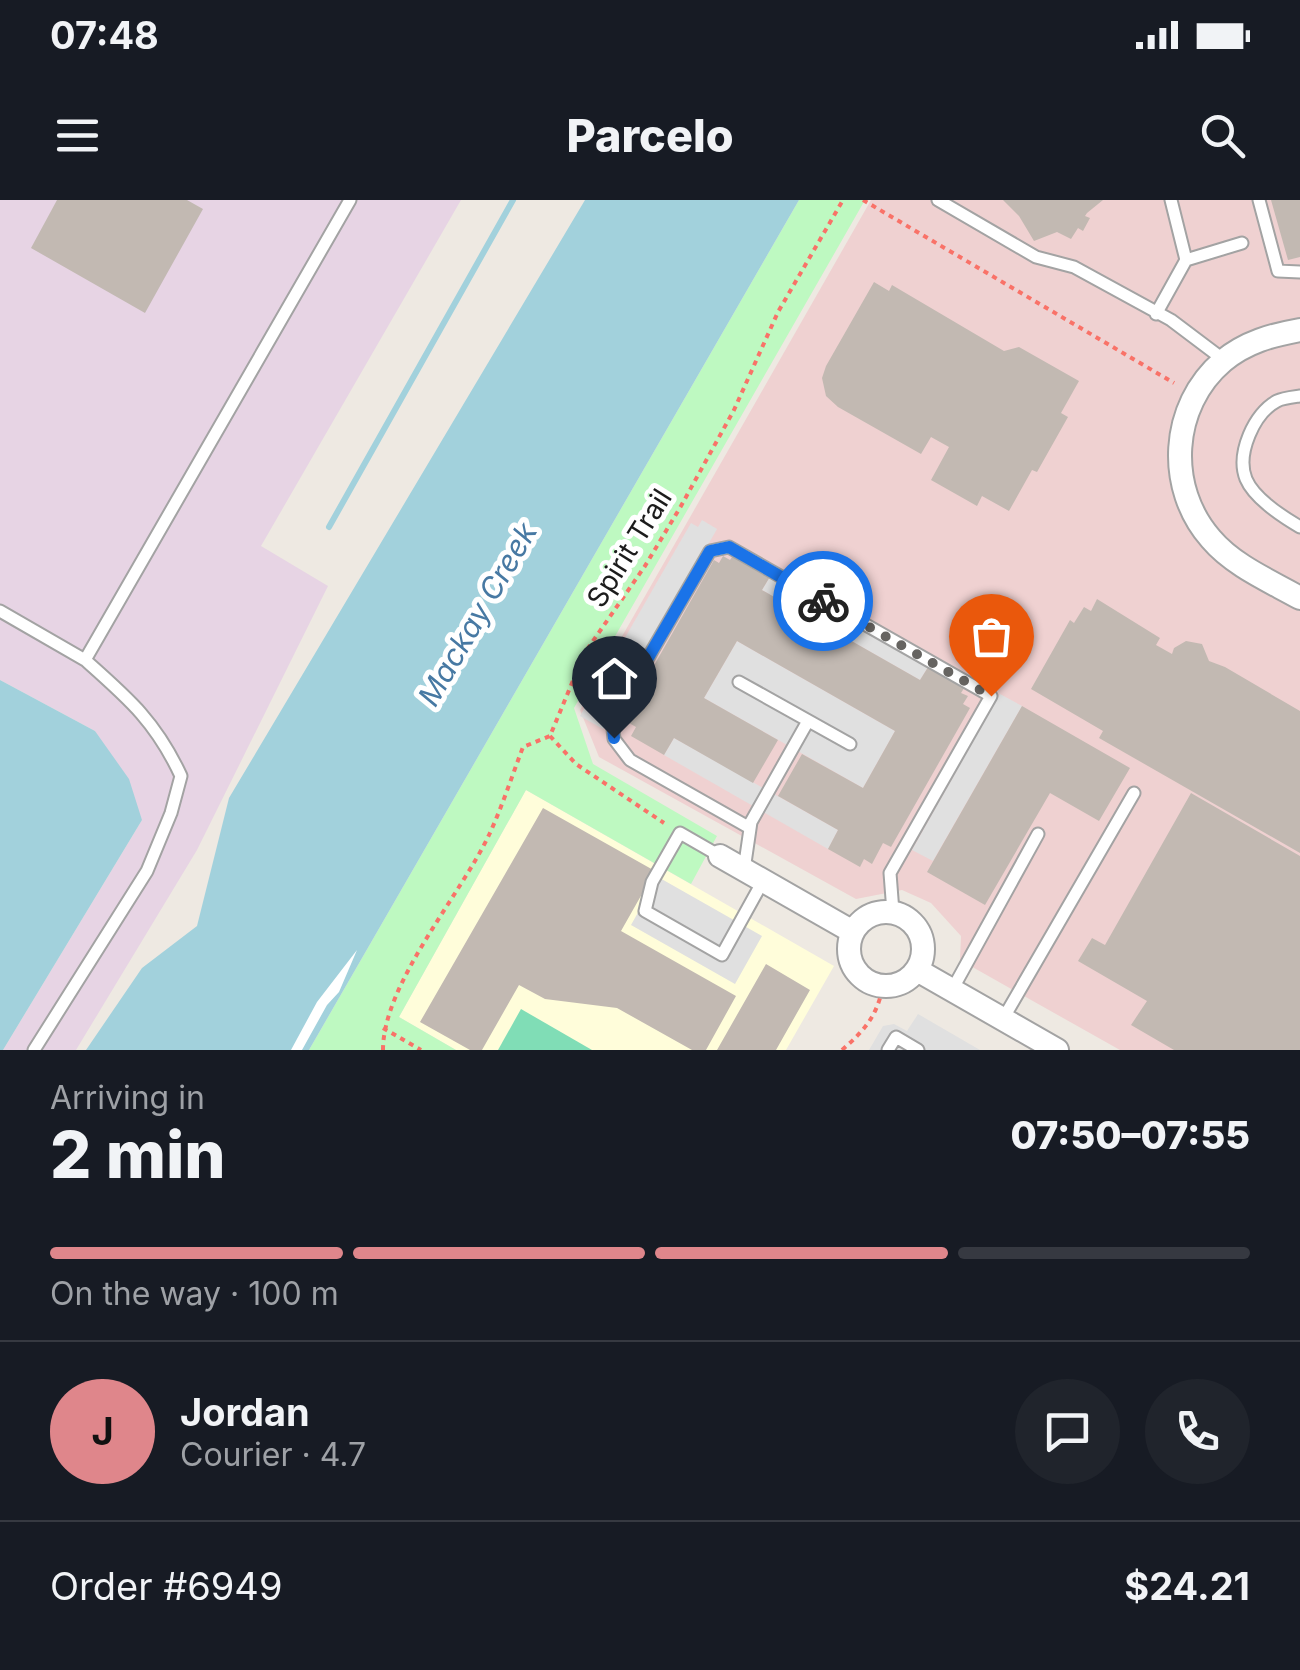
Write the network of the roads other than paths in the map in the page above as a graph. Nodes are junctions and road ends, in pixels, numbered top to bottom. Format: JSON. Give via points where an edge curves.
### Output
{"nodes":[{"id":1,"x":350,"y":200,"type":"edge"},
{"id":2,"x":938,"y":200,"type":"edge"},
{"id":3,"x":1171,"y":200,"type":"edge"},
{"id":4,"x":1259,"y":200,"type":"edge"},
{"id":5,"x":1242,"y":243,"type":"dead end"},
{"id":6,"x":1186,"y":260,"type":"junction"},
{"id":7,"x":1300,"y":272,"type":"edge"},
{"id":8,"x":1156,"y":314,"type":"junction"},
{"id":9,"x":1300,"y":330,"type":"edge"},
{"id":10,"x":1224,"y":360,"type":"junction"},
{"id":11,"x":1300,"y":396,"type":"edge"},
{"id":12,"x":1300,"y":527,"type":"edge"},
{"id":13,"x":1300,"y":598,"type":"edge"},
{"id":14,"x":0,"y":611,"type":"edge"},
{"id":15,"x":85,"y":660,"type":"junction"},
{"id":16,"x":739,"y":682,"type":"dead end"},
{"id":17,"x":808,"y":721,"type":"junction"},
{"id":18,"x":850,"y":744,"type":"dead end"},
{"id":19,"x":1134,"y":792,"type":"dead end"},
{"id":20,"x":750,"y":828,"type":"junction"},
{"id":21,"x":1038,"y":834,"type":"dead end"},
{"id":22,"x":720,"y":856,"type":"joint"},
{"id":23,"x":754,"y":875,"type":"junction"},
{"id":24,"x":893,"y":912,"type":"junction"},
{"id":25,"x":853,"y":932,"type":"junction"},
{"id":26,"x":917,"y":970,"type":"junction"},
{"id":27,"x":952,"y":990,"type":"junction"},
{"id":28,"x":1003,"y":1020,"type":"junction"},
{"id":29,"x":34,"y":1050,"type":"edge"},
{"id":30,"x":888,"y":1050,"type":"edge"},
{"id":31,"x":918,"y":1050,"type":"edge"},
{"id":32,"x":1055,"y":1050,"type":"edge"}],
"edges":[{"from":1,"to":15,"type":"lane"},
{"from":2,"to":8,"type":"lane","via":[[1036,257],[1074,267]]},
{"from":3,"to":6,"type":"lane"},
{"from":4,"to":7,"type":"lane","via":[[1278,271]]},
{"from":5,"to":6,"type":"lane"},
{"from":6,"to":8,"type":"lane"},
{"from":8,"to":10,"type":"lane"},
{"from":9,"to":10,"type":"street","via":[[1270,335]]},
{"from":10,"to":13,"type":"street","via":[[1186,417],[1180,465],[1186,499],[1231,558]]},
{"from":11,"to":12,"type":"lane","via":[[1275,402],[1259,416],[1245,457],[1246,479]]},
{"from":14,"to":15,"type":"lane"},
{"from":15,"to":29,"type":"lane","via":[[143,712],[181,776],[147,871]]},
{"from":16,"to":17,"type":"lane"},
{"from":17,"to":18,"type":"lane"},
{"from":17,"to":20,"type":"lane"},
{"from":19,"to":28,"type":"lane"},
{"from":20,"to":23,"type":"lane"},
{"from":20,"to":24,"type":"lane","via":[[630,760],[614,738],[612,720],[710,551],[729,547],[991,696],[890,872]]},
{"from":21,"to":27,"type":"lane"},
{"from":22,"to":23,"type":"street"},
{"from":22,"to":23,"type":"lane","via":[[680,833],[652,882],[645,911],[722,954]]},
{"from":23,"to":25,"type":"street"},
{"from":24,"to":25,"type":"street","via":[[870,916]]},
{"from":24,"to":26,"type":"street","via":[[908,918],[922,938]]},
{"from":25,"to":26,"type":"street","via":[[852,964],[862,976],[883,986]]},
{"from":26,"to":27,"type":"street"},
{"from":27,"to":28,"type":"street"},
{"from":28,"to":32,"type":"street"},
{"from":30,"to":31,"type":"lane","via":[[896,1037]]}]}
